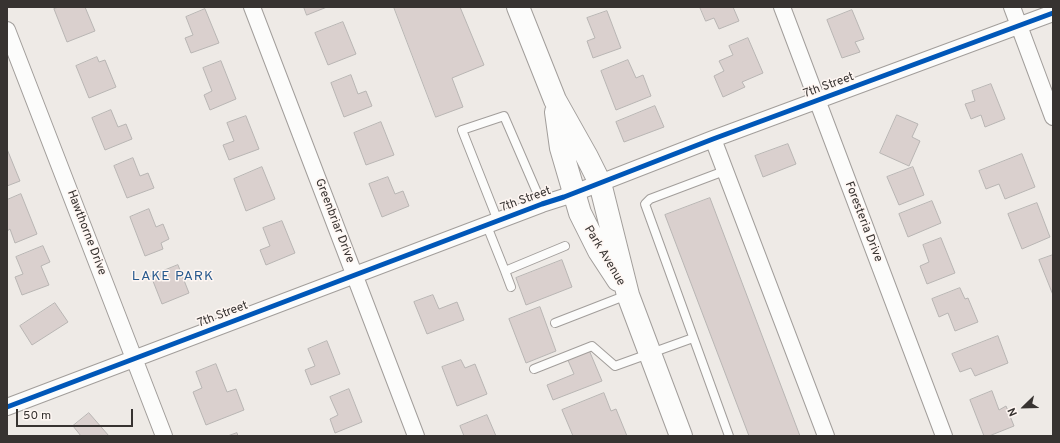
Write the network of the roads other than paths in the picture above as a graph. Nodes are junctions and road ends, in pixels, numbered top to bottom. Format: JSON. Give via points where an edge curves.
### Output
{"nodes":[{"id":1,"x":252,"y":7,"type":"edge"},
{"id":2,"x":518,"y":7,"type":"edge"},
{"id":3,"x":782,"y":7,"type":"edge"},
{"id":4,"x":1012,"y":7,"type":"edge"},
{"id":5,"x":1053,"y":13,"type":"edge"},
{"id":6,"x":1019,"y":26,"type":"junction"},
{"id":7,"x":7,"y":30,"type":"edge"},
{"id":8,"x":554,"y":100,"type":"junction"},
{"id":9,"x":817,"y":101,"type":"junction"},
{"id":10,"x":1053,"y":116,"type":"edge"},
{"id":11,"x":713,"y":139,"type":"junction"},
{"id":12,"x":723,"y":165,"type":"junction"},
{"id":13,"x":600,"y":183,"type":"junction"},
{"id":14,"x":574,"y":193,"type":"junction"},
{"id":15,"x":542,"y":204,"type":"junction"},
{"id":16,"x":493,"y":224,"type":"junction"},
{"id":17,"x":565,"y":246,"type":"dead end"},
{"id":18,"x":505,"y":271,"type":"junction"},
{"id":19,"x":355,"y":276,"type":"junction"},
{"id":20,"x":511,"y":288,"type":"dead end"},
{"id":21,"x":628,"y":295,"type":"junction"},
{"id":22,"x":555,"y":323,"type":"dead end"},
{"id":23,"x":693,"y":338,"type":"junction"},
{"id":24,"x":650,"y":354,"type":"junction"},
{"id":25,"x":134,"y":359,"type":"junction"},
{"id":26,"x":534,"y":369,"type":"dead end"},
{"id":27,"x":7,"y":407,"type":"edge"},
{"id":28,"x":164,"y":436,"type":"edge"},
{"id":29,"x":416,"y":436,"type":"edge"},
{"id":30,"x":681,"y":436,"type":"edge"},
{"id":31,"x":729,"y":436,"type":"edge"},
{"id":32,"x":826,"y":436,"type":"edge"},
{"id":33,"x":944,"y":436,"type":"edge"}],
"edges":[{"from":1,"to":19,"type":"street","name":"Greenbriar Drive"},
{"from":2,"to":8,"type":"street","name":"Park Avenue"},
{"from":3,"to":9,"type":"street","name":"Foresteria Drive"},
{"from":4,"to":6,"type":"street"},
{"from":5,"to":6,"type":"street","name":"7th Street"},
{"from":6,"to":9,"type":"street","name":"7th Street"},
{"from":6,"to":10,"type":"street"},
{"from":7,"to":25,"type":"street","name":"Hawthorne Drive"},
{"from":8,"to":13,"type":"street","name":"Park Avenue"},
{"from":8,"to":14,"type":"street","name":"Park Avenue","via":[[562,148]]},
{"from":9,"to":11,"type":"street","name":"7th Street"},
{"from":9,"to":33,"type":"street","name":"Foresteria Drive"},
{"from":11,"to":12,"type":"street"},
{"from":11,"to":13,"type":"street","name":"7th Street"},
{"from":12,"to":23,"type":"lane","via":[[719,173],[650,199],[645,204]]},
{"from":12,"to":32,"type":"street"},
{"from":13,"to":14,"type":"street","name":"7th Street"},
{"from":13,"to":21,"type":"street","name":"Park Avenue"},
{"from":14,"to":15,"type":"street","name":"7th Street"},
{"from":14,"to":21,"type":"street","name":"Park Avenue","via":[[580,213],[599,251]]},
{"from":15,"to":16,"type":"street","name":"7th Street"},
{"from":15,"to":16,"type":"lane","via":[[504,116],[462,130]]},
{"from":16,"to":18,"type":"lane"},
{"from":16,"to":19,"type":"street","name":"7th Street"},
{"from":17,"to":18,"type":"lane"},
{"from":18,"to":20,"type":"lane"},
{"from":19,"to":25,"type":"street","name":"7th Street"},
{"from":19,"to":29,"type":"street","name":"Greenbriar Drive"},
{"from":21,"to":22,"type":"lane"},
{"from":21,"to":24,"type":"street","name":"Park Avenue"},
{"from":23,"to":24,"type":"lane"},
{"from":23,"to":31,"type":"lane"},
{"from":24,"to":26,"type":"lane","via":[[615,366],[592,346]]},
{"from":24,"to":30,"type":"street","name":"Park Avenue"},
{"from":25,"to":27,"type":"street","name":"7th Street"},
{"from":25,"to":28,"type":"street","name":"Hawthorne Drive"}]}
